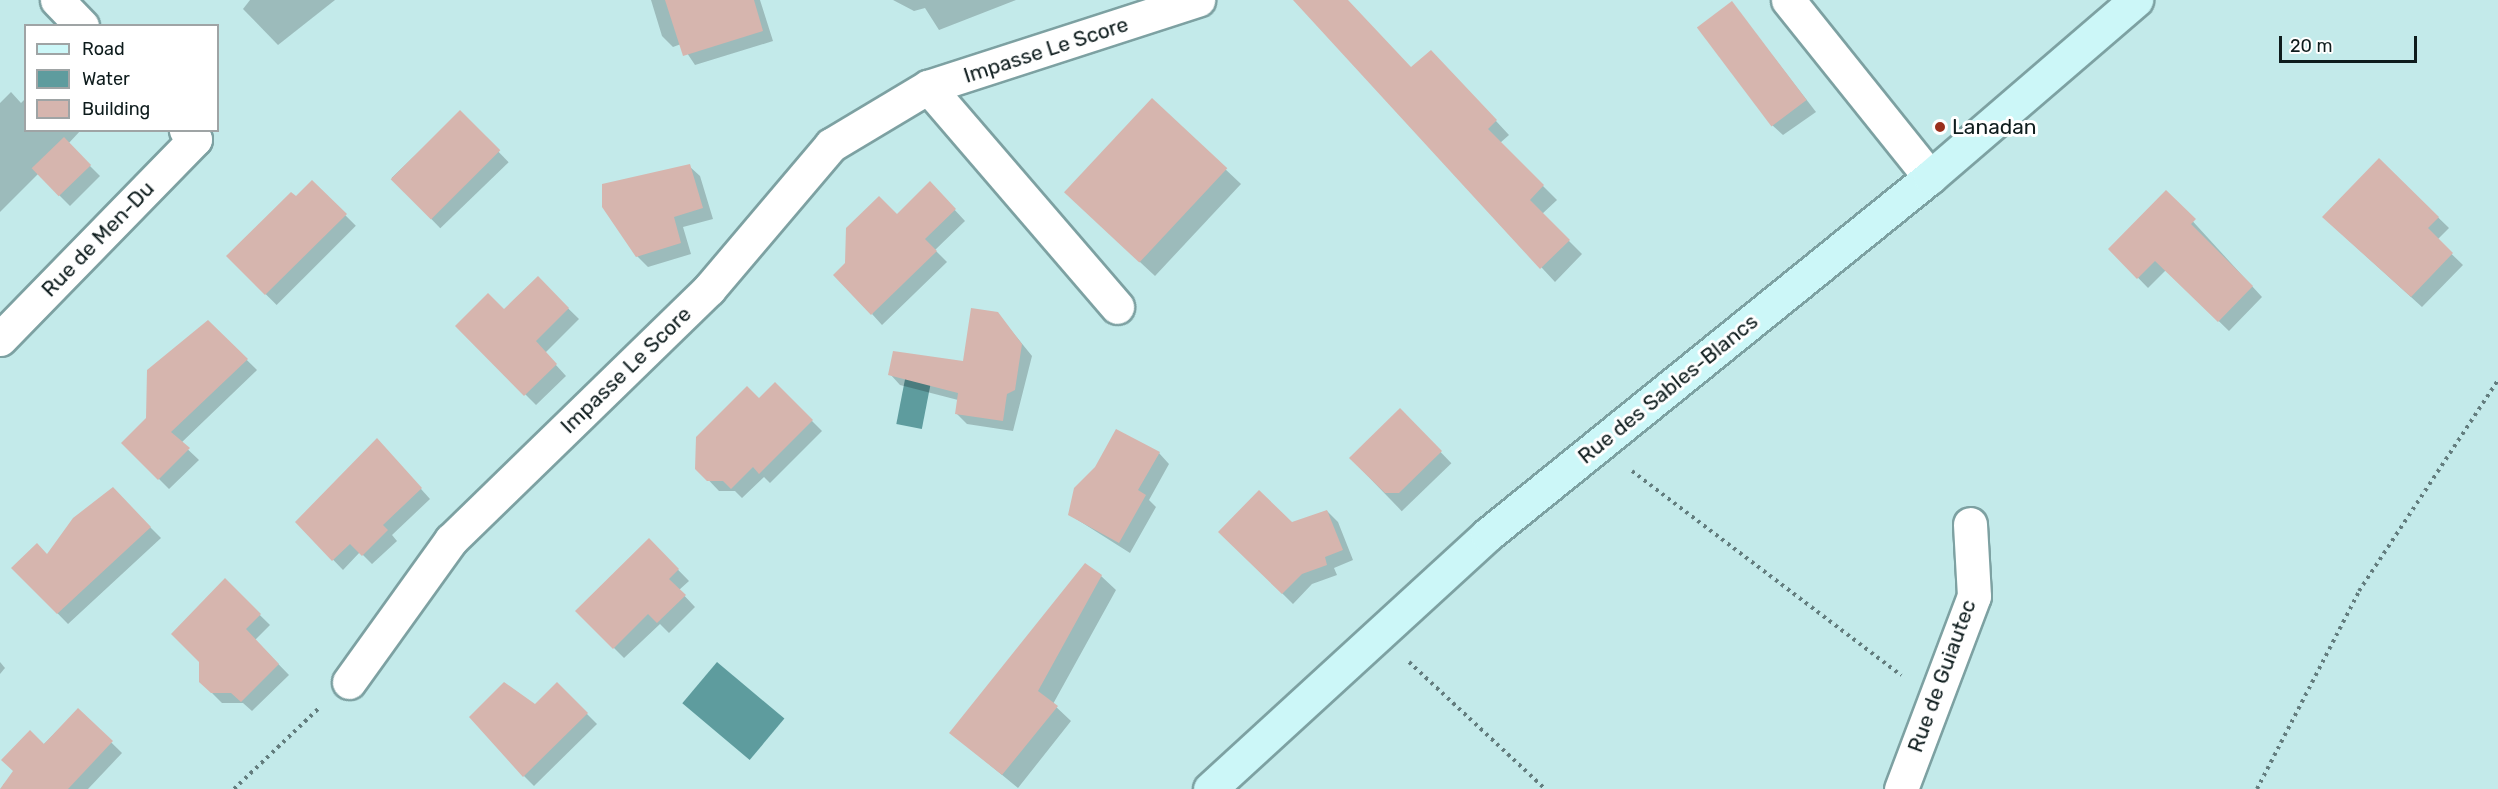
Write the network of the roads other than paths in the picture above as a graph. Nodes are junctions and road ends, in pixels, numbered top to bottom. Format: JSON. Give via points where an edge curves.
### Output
{"nodes":[{"id":1,"x":57,"y":0,"type":"edge"},
{"id":2,"x":1198,"y":0,"type":"edge"},
{"id":3,"x":1788,"y":0,"type":"edge"},
{"id":4,"x":2136,"y":0,"type":"edge"},
{"id":5,"x":80,"y":24,"type":"edge"},
{"id":6,"x":928,"y":87,"type":"junction"},
{"id":7,"x":191,"y":135,"type":"edge"},
{"id":8,"x":1930,"y":177,"type":"junction"},
{"id":9,"x":1117,"y":307,"type":"dead end"},
{"id":10,"x":0,"y":339,"type":"edge"},
{"id":11,"x":1970,"y":524,"type":"dead end"},
{"id":12,"x":350,"y":680,"type":"road end"},
{"id":13,"x":1210,"y":789,"type":"edge"},
{"id":14,"x":1901,"y":789,"type":"edge"}],
"edges":[{"from":1,"to":5,"type":"street"},
{"from":2,"to":6,"type":"street","name":"Impasse Le Score"},
{"from":3,"to":8,"type":"street"},
{"from":4,"to":8,"type":"street","name":"Rue des Sables-Blancs"},
{"from":6,"to":9,"type":"street","name":"Impasse Le Score"},
{"from":6,"to":12,"type":"street","name":"Impasse Le Score","via":[[831,145],[709,290],[451,540]]},
{"from":7,"to":10,"type":"street","name":"Rue de Men-Du"},
{"from":8,"to":13,"type":"street","name":"Rue des Sables-Blancs","via":[[1598,445],[1378,632]]},
{"from":11,"to":14,"type":"street","name":"Rue de Guiautec","via":[[1974,596]]}]}
